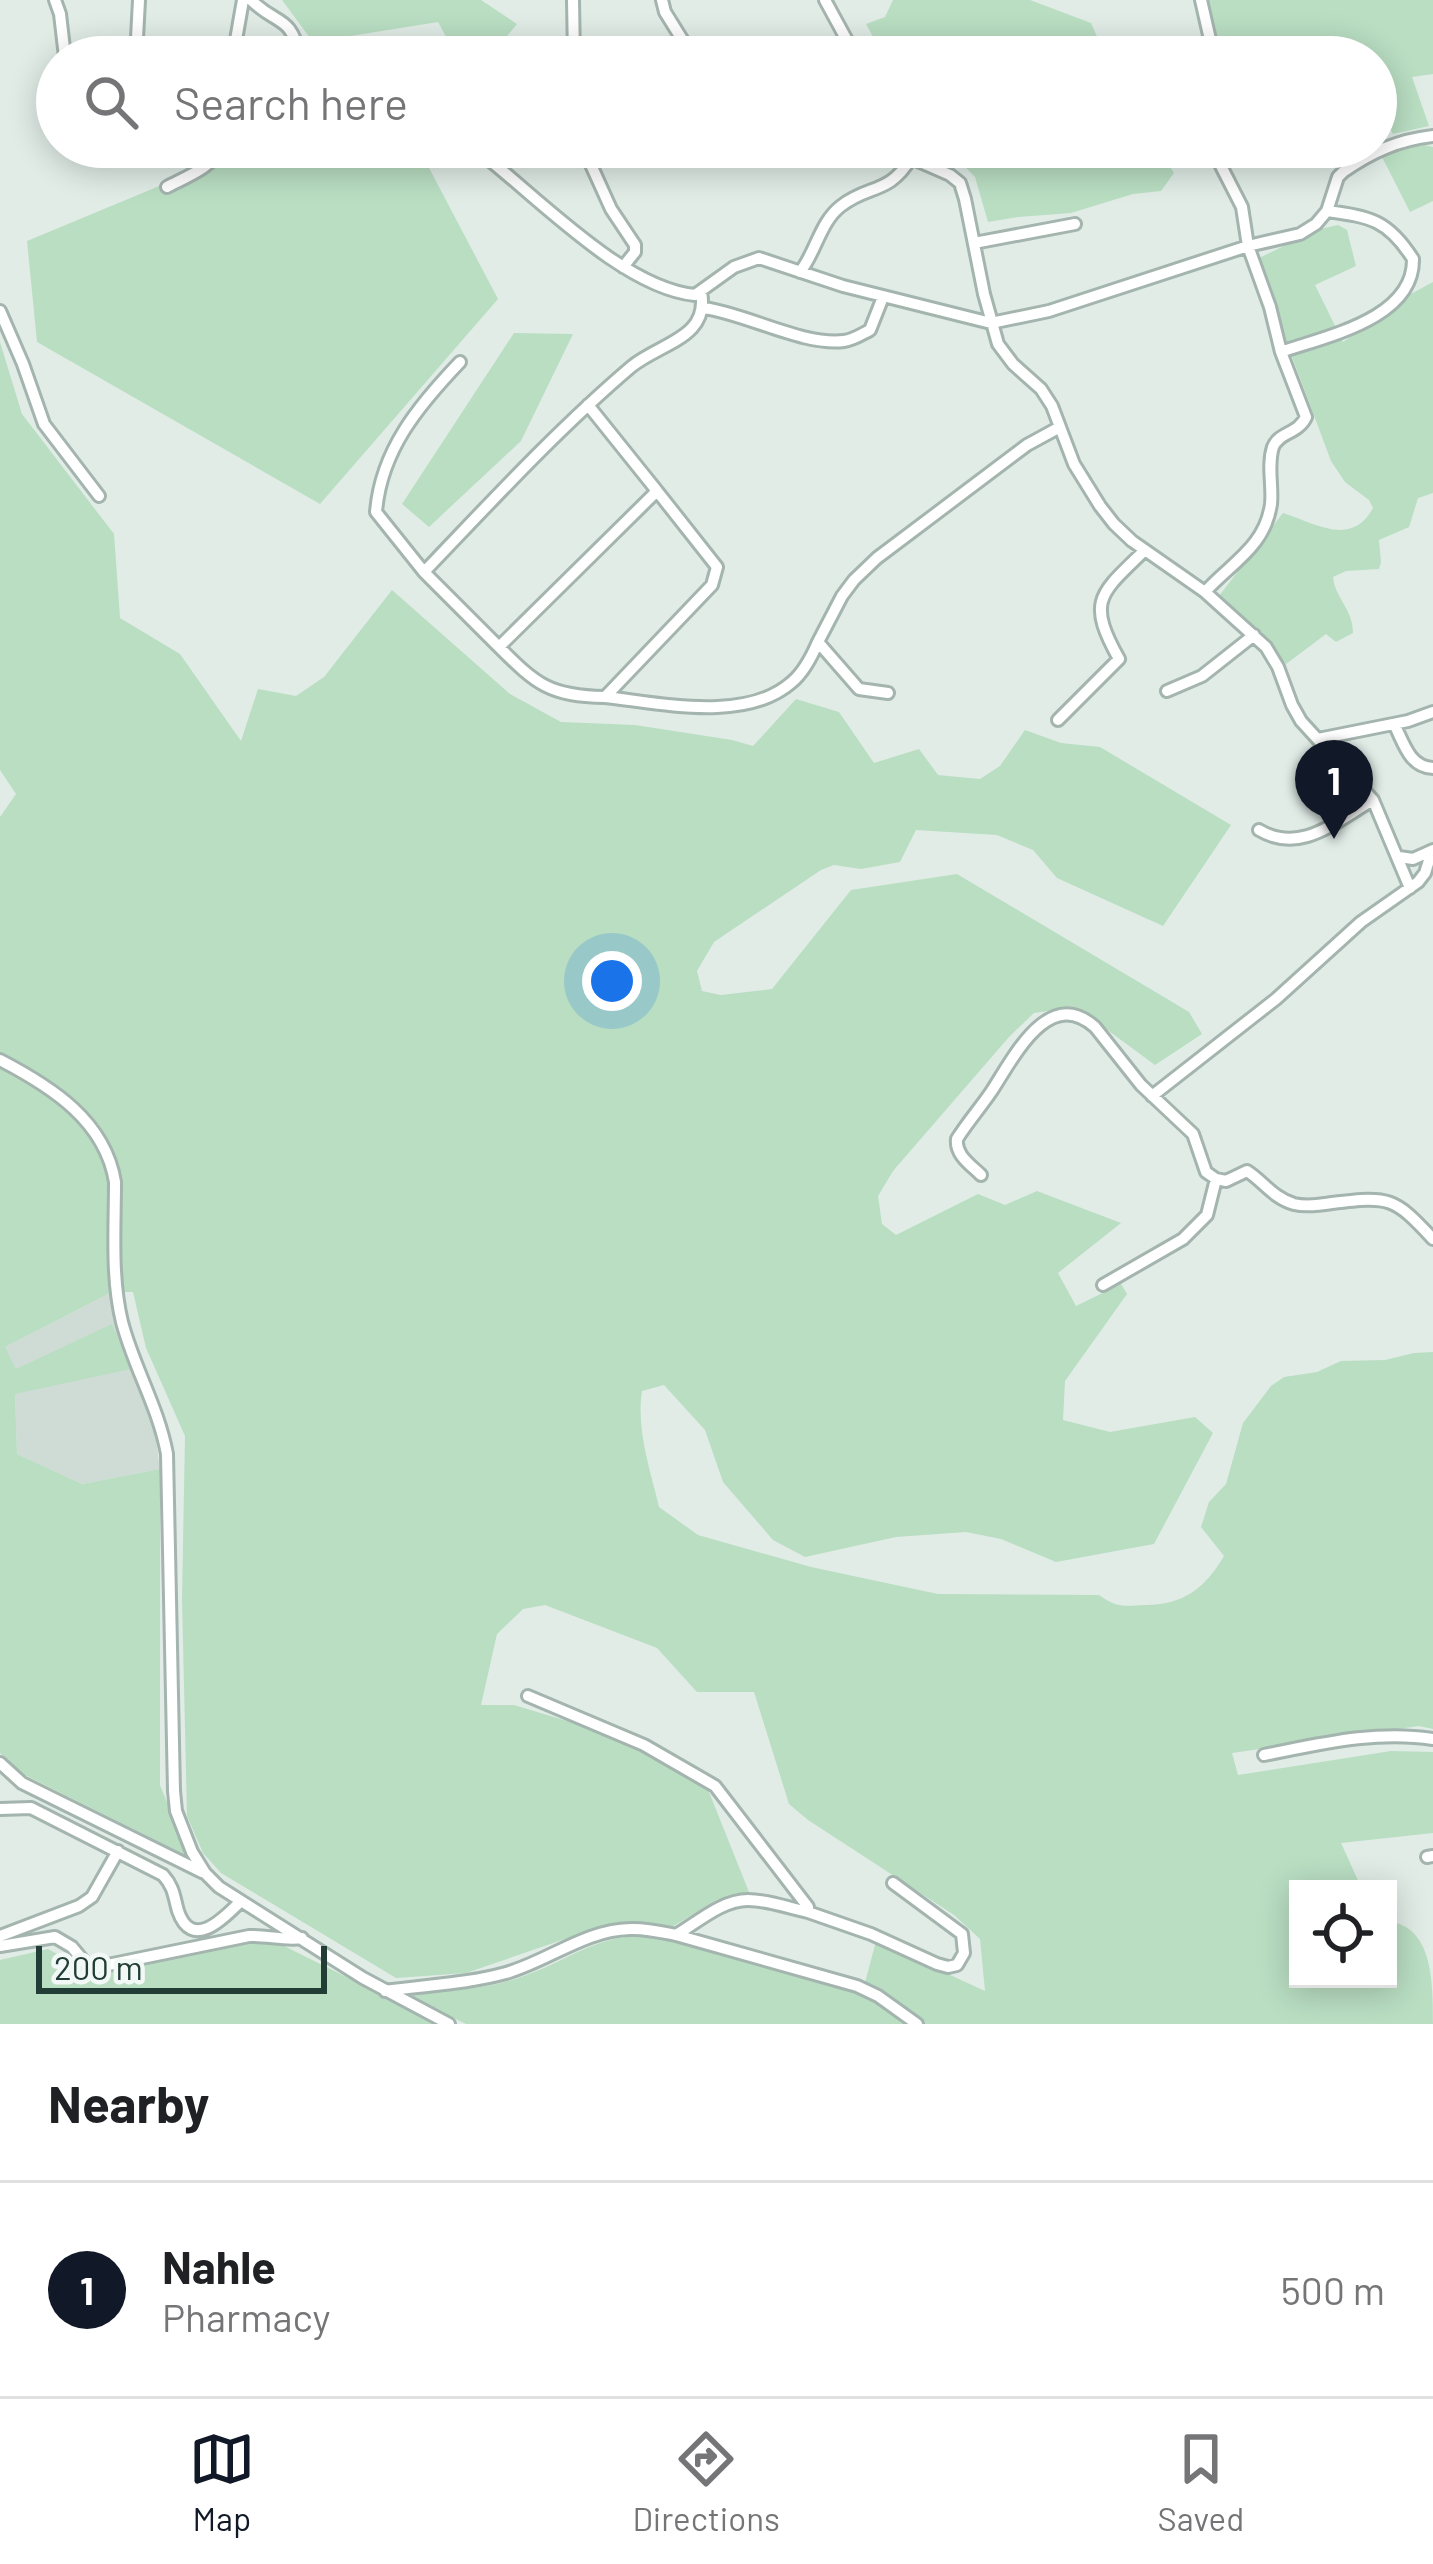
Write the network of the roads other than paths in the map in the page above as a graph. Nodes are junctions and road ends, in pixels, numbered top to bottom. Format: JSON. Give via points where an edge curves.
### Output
{"nodes":[{"id":1,"x":56,"y":0,"type":"edge"},
{"id":2,"x":140,"y":0,"type":"edge"},
{"id":3,"x":247,"y":0,"type":"edge"},
{"id":4,"x":572,"y":0,"type":"edge"},
{"id":5,"x":662,"y":0,"type":"edge"},
{"id":6,"x":825,"y":0,"type":"edge"},
{"id":7,"x":1201,"y":0,"type":"edge"},
{"id":8,"x":63,"y":36,"type":"edge"},
{"id":9,"x":137,"y":36,"type":"edge"},
{"id":10,"x":238,"y":36,"type":"edge"},
{"id":11,"x":294,"y":36,"type":"edge"},
{"id":12,"x":573,"y":36,"type":"edge"},
{"id":13,"x":680,"y":36,"type":"edge"},
{"id":14,"x":842,"y":36,"type":"edge"},
{"id":15,"x":1208,"y":36,"type":"edge"},
{"id":16,"x":1433,"y":136,"type":"edge"},
{"id":17,"x":1397,"y":142,"type":"edge"},
{"id":18,"x":201,"y":168,"type":"edge"},
{"id":19,"x":498,"y":168,"type":"edge"},
{"id":20,"x":592,"y":168,"type":"edge"},
{"id":21,"x":903,"y":168,"type":"edge"},
{"id":22,"x":936,"y":168,"type":"edge"},
{"id":23,"x":1222,"y":168,"type":"edge"},
{"id":24,"x":1349,"y":168,"type":"edge"},
{"id":25,"x":167,"y":188,"type":"dead end"},
{"id":26,"x":1327,"y":211,"type":"junction"},
{"id":27,"x":1075,"y":224,"type":"dead end"},
{"id":28,"x":974,"y":243,"type":"junction"},
{"id":29,"x":1248,"y":246,"type":"junction"},
{"id":30,"x":623,"y":267,"type":"junction"},
{"id":31,"x":800,"y":272,"type":"junction"},
{"id":32,"x":701,"y":292,"type":"junction"},
{"id":33,"x":883,"y":296,"type":"junction"},
{"id":34,"x":704,"y":308,"type":"junction"},
{"id":35,"x":0,"y":311,"type":"edge"},
{"id":36,"x":991,"y":323,"type":"junction"},
{"id":37,"x":1281,"y":352,"type":"junction"},
{"id":38,"x":460,"y":362,"type":"dead end"},
{"id":39,"x":588,"y":405,"type":"junction"},
{"id":40,"x":1060,"y":428,"type":"junction"},
{"id":41,"x":657,"y":490,"type":"junction"},
{"id":42,"x":99,"y":496,"type":"dead end"},
{"id":43,"x":1145,"y":550,"type":"junction"},
{"id":44,"x":424,"y":572,"type":"junction"},
{"id":45,"x":1205,"y":592,"type":"junction"},
{"id":46,"x":1254,"y":634,"type":"junction"},
{"id":47,"x":818,"y":641,"type":"junction"},
{"id":48,"x":499,"y":647,"type":"junction"},
{"id":49,"x":1167,"y":692,"type":"dead end"},
{"id":50,"x":888,"y":693,"type":"dead end"},
{"id":51,"x":604,"y":697,"type":"junction"},
{"id":52,"x":1433,"y":712,"type":"edge"},
{"id":53,"x":1058,"y":720,"type":"dead end"},
{"id":54,"x":1394,"y":724,"type":"junction"},
{"id":55,"x":1318,"y":739,"type":"junction"},
{"id":56,"x":1433,"y":768,"type":"edge"},
{"id":57,"x":1373,"y":800,"type":"junction"},
{"id":58,"x":1259,"y":830,"type":"dead end"},
{"id":59,"x":1432,"y":850,"type":"edge"},
{"id":60,"x":1399,"y":857,"type":"junction"},
{"id":61,"x":1410,"y":888,"type":"junction"},
{"id":62,"x":0,"y":1060,"type":"edge"},
{"id":63,"x":1152,"y":1096,"type":"junction"},
{"id":64,"x":981,"y":1174,"type":"dead end"},
{"id":65,"x":1216,"y":1179,"type":"junction"},
{"id":66,"x":1433,"y":1239,"type":"edge"},
{"id":67,"x":1103,"y":1285,"type":"dead end"},
{"id":68,"x":528,"y":1696,"type":"dead end"},
{"id":69,"x":1433,"y":1739,"type":"edge"},
{"id":70,"x":1264,"y":1755,"type":"dead end"},
{"id":71,"x":0,"y":1763,"type":"edge"},
{"id":72,"x":0,"y":1809,"type":"edge"},
{"id":73,"x":118,"y":1851,"type":"junction"},
{"id":74,"x":205,"y":1874,"type":"junction"},
{"id":75,"x":893,"y":1883,"type":"dead end"},
{"id":76,"x":240,"y":1902,"type":"junction"},
{"id":77,"x":808,"y":1912,"type":"junction"},
{"id":78,"x":676,"y":1935,"type":"junction"},
{"id":79,"x":0,"y":1936,"type":"edge"},
{"id":80,"x":302,"y":1938,"type":"junction"},
{"id":81,"x":0,"y":1946,"type":"edge"},
{"id":82,"x":385,"y":1991,"type":"junction"},
{"id":83,"x":449,"y":2024,"type":"edge"},
{"id":84,"x":916,"y":2024,"type":"edge"}],
"edges":[{"from":1,"to":8,"type":"street"},
{"from":2,"to":9,"type":"street"},
{"from":3,"to":10,"type":"street"},
{"from":3,"to":11,"type":"street"},
{"from":4,"to":12,"type":"street"},
{"from":5,"to":13,"type":"street"},
{"from":6,"to":14,"type":"street"},
{"from":7,"to":15,"type":"street"},
{"from":16,"to":17,"type":"street"},
{"from":18,"to":25,"type":"street"},
{"from":19,"to":30,"type":"street"},
{"from":20,"to":30,"type":"street","via":[[635,245]]},
{"from":21,"to":31,"type":"street","via":[[900,177],[836,210]]},
{"from":22,"to":28,"type":"street","via":[[959,183]]},
{"from":23,"to":29,"type":"street","via":[[1242,207]]},
{"from":24,"to":26,"type":"street"},
{"from":26,"to":29,"type":"street","via":[[1300,234]]},
{"from":26,"to":37,"type":"street","via":[[1389,227],[1413,259],[1412,278],[1365,322]]},
{"from":27,"to":28,"type":"street"},
{"from":28,"to":36,"type":"street"},
{"from":29,"to":36,"type":"street"},
{"from":29,"to":37,"type":"street"},
{"from":30,"to":32,"type":"street","via":[[671,290]]},
{"from":31,"to":32,"type":"street","via":[[754,259]]},
{"from":31,"to":33,"type":"street"},
{"from":32,"to":34,"type":"street"},
{"from":33,"to":34,"type":"street","via":[[870,330],[845,341]]},
{"from":33,"to":36,"type":"street"},
{"from":34,"to":39,"type":"street","via":[[700,322]]},
{"from":35,"to":42,"type":"street","via":[[44,424]]},
{"from":36,"to":40,"type":"street"},
{"from":37,"to":45,"type":"street","via":[[1305,422],[1272,451],[1269,517],[1260,538]]},
{"from":38,"to":44,"type":"street","via":[[396,441],[378,486],[376,512]]},
{"from":39,"to":41,"type":"street"},
{"from":39,"to":44,"type":"street"},
{"from":40,"to":43,"type":"street","via":[[1100,506]]},
{"from":40,"to":47,"type":"street","via":[[877,558],[842,596]]},
{"from":41,"to":48,"type":"street"},
{"from":41,"to":51,"type":"street","via":[[717,567],[712,585]]},
{"from":43,"to":45,"type":"street"},
{"from":43,"to":53,"type":"street","via":[[1098,605],[1119,658]]},
{"from":44,"to":48,"type":"street"},
{"from":45,"to":46,"type":"street"},
{"from":46,"to":49,"type":"street","via":[[1202,676]]},
{"from":46,"to":55,"type":"street"},
{"from":47,"to":50,"type":"street","via":[[859,689]]},
{"from":47,"to":51,"type":"street","via":[[791,684],[748,703],[699,708]]},
{"from":48,"to":51,"type":"street","via":[[547,689]]},
{"from":52,"to":54,"type":"street"},
{"from":54,"to":55,"type":"street"},
{"from":54,"to":56,"type":"street","via":[[1414,763]]},
{"from":55,"to":57,"type":"street"},
{"from":57,"to":58,"type":"street","via":[[1305,838],[1281,840]]},
{"from":57,"to":60,"type":"street"},
{"from":59,"to":60,"type":"street"},
{"from":59,"to":61,"type":"street"},
{"from":60,"to":61,"type":"street"},
{"from":61,"to":63,"type":"street"},
{"from":62,"to":74,"type":"street","via":[[88,1121],[113,1167],[122,1322],[167,1454],[176,1810]]},
{"from":63,"to":64,"type":"street","via":[[1086,1019],[1049,1018],[957,1139]]},
{"from":63,"to":65,"type":"street","via":[[1192,1135]]},
{"from":65,"to":66,"type":"street","via":[[1247,1171],[1293,1204],[1390,1202]]},
{"from":65,"to":67,"type":"street","via":[[1207,1215],[1183,1239]]},
{"from":68,"to":77,"type":"street","via":[[644,1745],[715,1786]]},
{"from":69,"to":70,"type":"street","via":[[1336,1740]]},
{"from":71,"to":74,"type":"street","via":[[22,1783]]},
{"from":72,"to":73,"type":"street","via":[[31,1808]]},
{"from":73,"to":76,"type":"street","via":[[168,1879],[180,1916],[198,1929],[218,1924]]},
{"from":73,"to":79,"type":"street","via":[[92,1897]]},
{"from":74,"to":76,"type":"street"},
{"from":75,"to":77,"type":"street","via":[[962,1934],[957,1965]]},
{"from":76,"to":80,"type":"street"},
{"from":77,"to":78,"type":"street","via":[[738,1901]]},
{"from":78,"to":82,"type":"street","via":[[613,1930],[509,1972]]},
{"from":78,"to":84,"type":"street","via":[[857,1986]]},
{"from":80,"to":81,"type":"street","via":[[249,1936],[98,1967],[55,1937]]},
{"from":80,"to":82,"type":"street"},
{"from":82,"to":83,"type":"street"}]}
